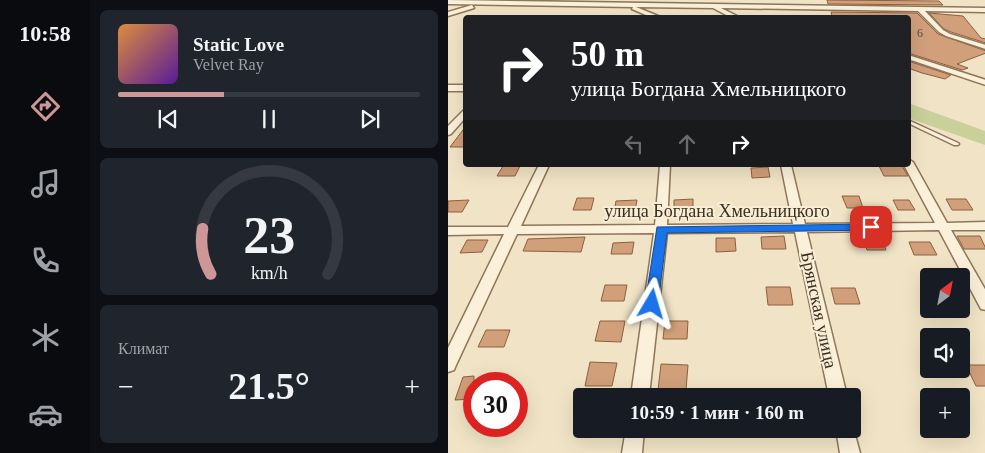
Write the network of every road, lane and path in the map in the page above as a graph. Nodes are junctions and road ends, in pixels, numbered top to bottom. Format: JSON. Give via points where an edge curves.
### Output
{"nodes":[{"id":1,"x":448,"y":2,"type":"edge"},
{"id":2,"x":484,"y":2,"type":"junction"},
{"id":3,"x":752,"y":3,"type":"edge"},
{"id":4,"x":630,"y":4,"type":"junction"},
{"id":5,"x":715,"y":5,"type":"junction"},
{"id":6,"x":843,"y":7,"type":"junction"},
{"id":7,"x":919,"y":8,"type":"junction"},
{"id":8,"x":986,"y":10,"type":"edge"},
{"id":9,"x":448,"y":14,"type":"edge"},
{"id":10,"x":654,"y":15,"type":"edge"},
{"id":11,"x":731,"y":15,"type":"edge"},
{"id":12,"x":856,"y":15,"type":"edge"},
{"id":13,"x":986,"y":47,"type":"edge"},
{"id":14,"x":911,"y":58,"type":"edge"},
{"id":15,"x":986,"y":83,"type":"edge"},
{"id":16,"x":448,"y":88,"type":"edge"},
{"id":17,"x":463,"y":88,"type":"edge"},
{"id":18,"x":463,"y":114,"type":"edge"},
{"id":19,"x":911,"y":122,"type":"edge"},
{"id":20,"x":448,"y":132,"type":"edge"},
{"id":21,"x":956,"y":144,"type":"dead end"},
{"id":22,"x":543,"y":167,"type":"edge"},
{"id":23,"x":665,"y":167,"type":"edge"},
{"id":24,"x":786,"y":167,"type":"edge"},
{"id":25,"x":911,"y":167,"type":"edge"},
{"id":26,"x":941,"y":226,"type":"junction"},
{"id":27,"x":986,"y":226,"type":"edge"},
{"id":28,"x":801,"y":228,"type":"junction"},
{"id":29,"x":661,"y":229,"type":"junction"},
{"id":30,"x":513,"y":230,"type":"junction"},
{"id":31,"x":448,"y":231,"type":"edge"},
{"id":32,"x":986,"y":305,"type":"edge"},
{"id":33,"x":448,"y":365,"type":"edge"},
{"id":34,"x":641,"y":388,"type":"edge"},
{"id":35,"x":836,"y":388,"type":"edge"},
{"id":36,"x":634,"y":438,"type":"edge"},
{"id":37,"x":847,"y":438,"type":"edge"},
{"id":38,"x":632,"y":453,"type":"edge"},
{"id":39,"x":850,"y":453,"type":"edge"}],
"edges":[{"from":1,"to":2,"type":"street"},
{"from":2,"to":4,"type":"street"},
{"from":2,"to":9,"type":"street"},
{"from":3,"to":5,"type":"street"},
{"from":3,"to":6,"type":"street","via":[[788,9]]},
{"from":4,"to":5,"type":"street"},
{"from":4,"to":10,"type":"street"},
{"from":5,"to":11,"type":"street"},
{"from":6,"to":7,"type":"street"},
{"from":6,"to":12,"type":"street"},
{"from":7,"to":8,"type":"street"},
{"from":7,"to":13,"type":"street","via":[[941,31]]},
{"from":14,"to":15,"type":"street"},
{"from":16,"to":17,"type":"street"},
{"from":18,"to":20,"type":"street"},
{"from":19,"to":21,"type":"lane"},
{"from":22,"to":30,"type":"street"},
{"from":23,"to":29,"type":"street"},
{"from":24,"to":28,"type":"street","name":"Брянская улица"},
{"from":25,"to":26,"type":"street"},
{"from":26,"to":27,"type":"street","name":"улица Богдана Хмельницкого"},
{"from":26,"to":28,"type":"street","name":"улица Богдана Хмельницкого"},
{"from":26,"to":32,"type":"street"},
{"from":28,"to":29,"type":"street","name":"улица Богдана Хмельницкого"},
{"from":28,"to":35,"type":"street","name":"Брянская улица"},
{"from":29,"to":30,"type":"street","name":"улица Богдана Хмельницкого"},
{"from":29,"to":34,"type":"street"},
{"from":30,"to":31,"type":"street","name":"улица Богдана Хмельницкого"},
{"from":30,"to":33,"type":"street"},
{"from":36,"to":38,"type":"street"},
{"from":37,"to":39,"type":"street"}]}
